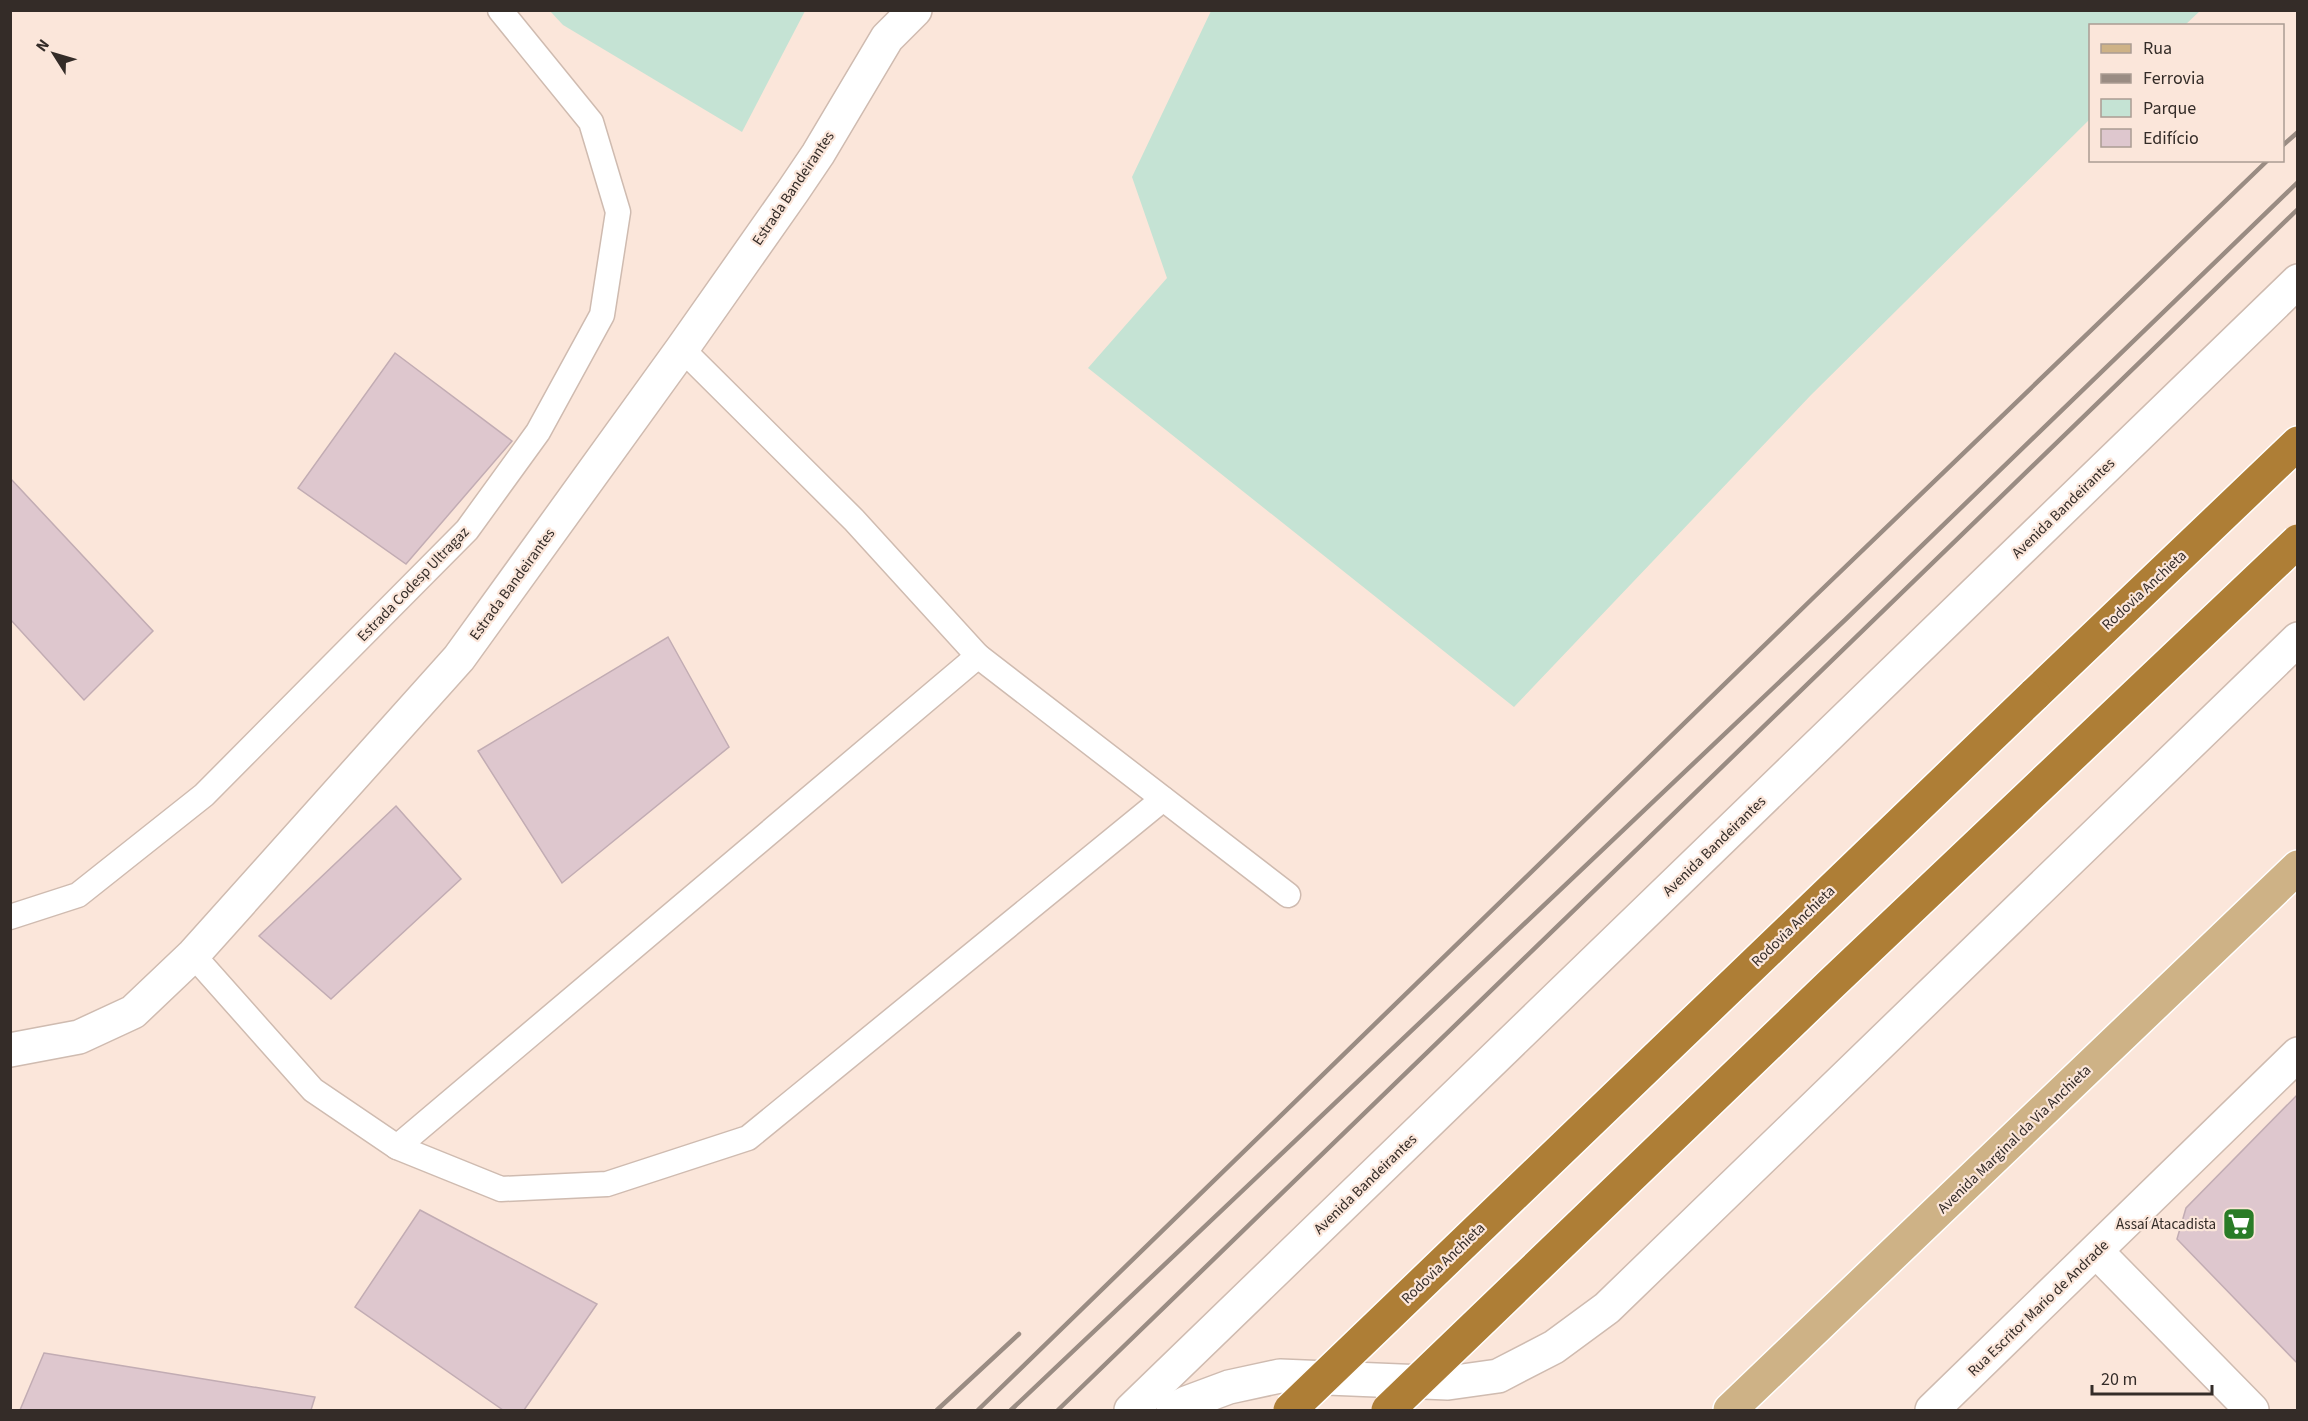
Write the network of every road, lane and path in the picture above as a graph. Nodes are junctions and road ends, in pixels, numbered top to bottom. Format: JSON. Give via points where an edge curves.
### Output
{"nodes":[{"id":1,"x":500,"y":10,"type":"edge"},
{"id":2,"x":915,"y":10,"type":"edge"},
{"id":3,"x":2298,"y":281,"type":"edge"},
{"id":4,"x":682,"y":349,"type":"junction"},
{"id":5,"x":2298,"y":443,"type":"edge"},
{"id":6,"x":2298,"y":541,"type":"edge"},
{"id":7,"x":2298,"y":639,"type":"edge"},
{"id":8,"x":978,"y":656,"type":"junction"},
{"id":9,"x":1163,"y":799,"type":"junction"},
{"id":10,"x":2298,"y":867,"type":"edge"},
{"id":11,"x":1288,"y":895,"type":"dead end"},
{"id":12,"x":10,"y":917,"type":"edge"},
{"id":13,"x":194,"y":955,"type":"junction"},
{"id":14,"x":10,"y":1050,"type":"edge"},
{"id":15,"x":2298,"y":1054,"type":"edge"},
{"id":16,"x":397,"y":1147,"type":"junction"},
{"id":17,"x":2097,"y":1252,"type":"junction"},
{"id":18,"x":1131,"y":1410,"type":"edge"},
{"id":19,"x":1173,"y":1410,"type":"edge"},
{"id":20,"x":1290,"y":1410,"type":"edge"},
{"id":21,"x":1388,"y":1410,"type":"edge"},
{"id":22,"x":1730,"y":1410,"type":"edge"},
{"id":23,"x":1932,"y":1410,"type":"edge"},
{"id":24,"x":2252,"y":1410,"type":"edge"}],
"edges":[{"from":1,"to":12,"type":"lane","name":"Estrada Codesp Ultragaz","via":[[591,122],[618,212],[602,315],[597,325],[538,432],[467,530],[204,795],[78,895]]},
{"from":2,"to":4,"type":"main road","name":"Estrada Bandeirantes","via":[[887,38],[818,154]]},
{"from":3,"to":18,"type":"main road","name":"Avenida Bandeirantes"},
{"from":4,"to":8,"type":"lane","via":[[854,520]]},
{"from":4,"to":13,"type":"main road","name":"Estrada Bandeirantes","via":[[459,658]]},
{"from":5,"to":20,"type":"highway","name":"Rodovia Anchieta","bridge":true},
{"from":6,"to":21,"type":"highway","bridge":true},
{"from":7,"to":19,"type":"main road","via":[[1607,1308],[1554,1347],[1498,1376],[1448,1383],[1280,1376],[1229,1387]]},
{"from":8,"to":9,"type":"lane"},
{"from":8,"to":16,"type":"lane"},
{"from":9,"to":11,"type":"lane"},
{"from":9,"to":16,"type":"lane","via":[[748,1138],[607,1184],[501,1189]]},
{"from":10,"to":22,"type":"main road","name":"Avenida Marginal da Via Anchieta"},
{"from":13,"to":14,"type":"main road","name":"Estrada Bandeirantes","via":[[133,1012],[79,1037]]},
{"from":13,"to":16,"type":"lane","via":[[313,1090]]},
{"from":15,"to":17,"type":"main road","name":"Rua Escritor Mario de Andrade"},
{"from":17,"to":23,"type":"main road","name":"Rua Escritor Mario de Andrade"},
{"from":17,"to":24,"type":"main road"}]}
